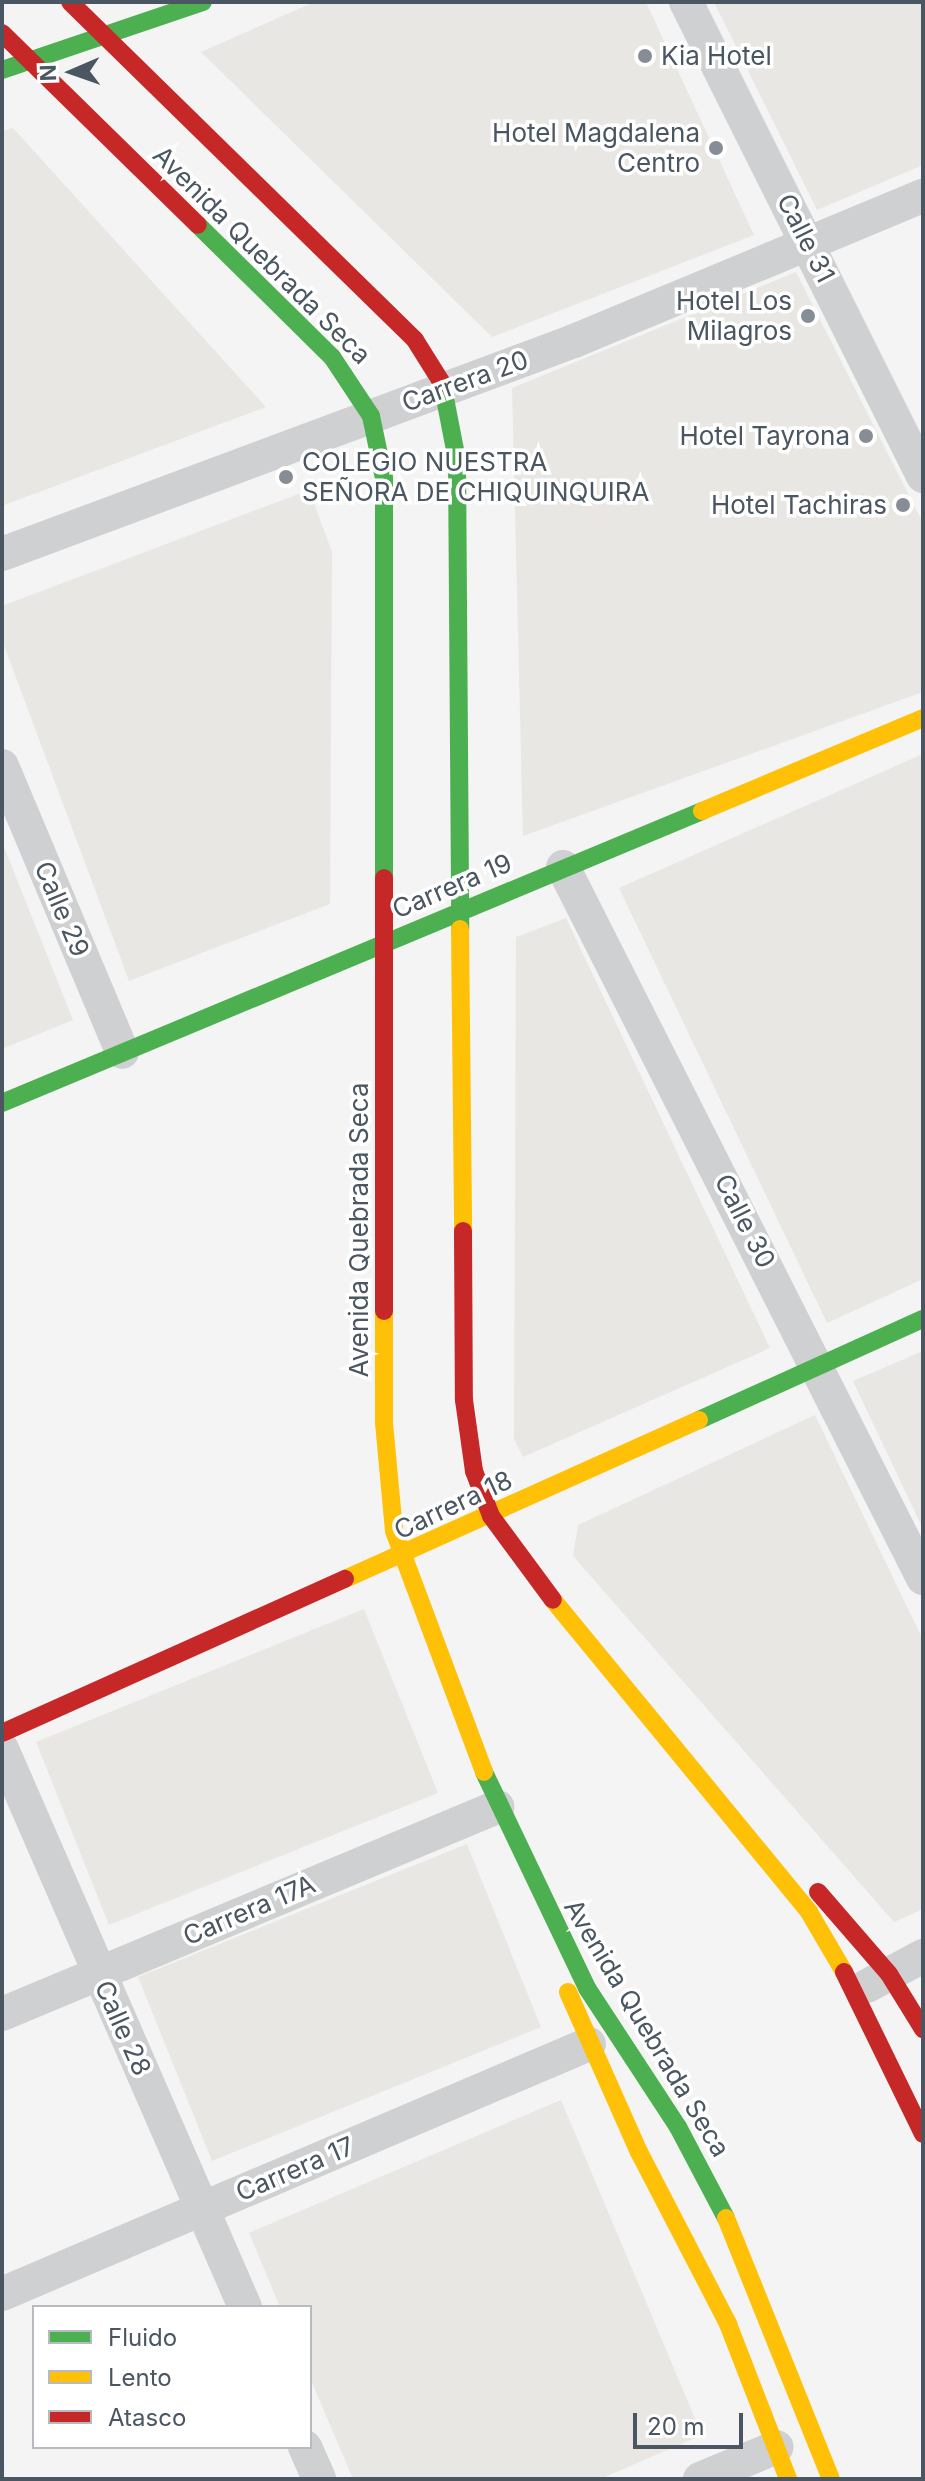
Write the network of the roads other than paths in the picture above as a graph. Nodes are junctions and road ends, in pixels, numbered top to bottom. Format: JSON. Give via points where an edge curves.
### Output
{"nodes":[{"id":1,"x":70,"y":2,"type":"edge"},
{"id":2,"x":686,"y":2,"type":"edge"},
{"id":3,"x":190,"y":4,"type":"edge"},
{"id":4,"x":2,"y":33,"type":"edge"},
{"id":5,"x":105,"y":37,"type":"junction"},
{"id":6,"x":31,"y":61,"type":"junction"},
{"id":7,"x":2,"y":70,"type":"edge"},
{"id":8,"x":923,"y":196,"type":"edge"},
{"id":9,"x":810,"y":245,"type":"junction"},
{"id":10,"x":445,"y":387,"type":"junction"},
{"id":11,"x":371,"y":416,"type":"junction"},
{"id":12,"x":923,"y":476,"type":"edge"},
{"id":13,"x":2,"y":554,"type":"edge"},
{"id":14,"x":923,"y":718,"type":"edge"},
{"id":15,"x":2,"y":766,"type":"edge"},
{"id":16,"x":563,"y":867,"type":"junction"},
{"id":17,"x":459,"y":911,"type":"junction"},
{"id":18,"x":385,"y":942,"type":"junction"},
{"id":19,"x":122,"y":1052,"type":"junction"},
{"id":20,"x":2,"y":1103,"type":"edge"},
{"id":21,"x":923,"y":1319,"type":"edge"},
{"id":22,"x":820,"y":1366,"type":"junction"},
{"id":23,"x":491,"y":1516,"type":"junction"},
{"id":24,"x":401,"y":1558,"type":"junction"},
{"id":25,"x":923,"y":1578,"type":"edge"},
{"id":26,"x":2,"y":1733,"type":"edge"},
{"id":27,"x":2,"y":1749,"type":"edge"},
{"id":28,"x":719,"y":1800,"type":"junction"},
{"id":29,"x":497,"y":1807,"type":"junction"},
{"id":30,"x":923,"y":1956,"type":"edge"},
{"id":31,"x":99,"y":1973,"type":"junction"},
{"id":32,"x":889,"y":1974,"type":"junction"},
{"id":33,"x":854,"y":1992,"type":"junction"},
{"id":34,"x":2,"y":2014,"type":"edge"},
{"id":35,"x":923,"y":2029,"type":"edge"},
{"id":36,"x":589,"y":2044,"type":"junction"},
{"id":37,"x":923,"y":2134,"type":"edge"},
{"id":38,"x":202,"y":2209,"type":"junction"},
{"id":39,"x":2,"y":2294,"type":"edge"},
{"id":40,"x":244,"y":2305,"type":"edge"},
{"id":41,"x":777,"y":2447,"type":"junction"},
{"id":42,"x":306,"y":2449,"type":"edge"},
{"id":43,"x":319,"y":2479,"type":"edge"},
{"id":44,"x":700,"y":2479,"type":"edge"},
{"id":45,"x":788,"y":2479,"type":"edge"},
{"id":46,"x":831,"y":2479,"type":"edge"}],
"edges":[{"from":1,"to":5,"type":"main road","name":"Avenida Quebrada Seca"},
{"from":2,"to":9,"type":"street","name":"Calle 31"},
{"from":3,"to":5,"type":"main road"},
{"from":4,"to":6,"type":"main road","name":"Avenida Quebrada Seca"},
{"from":5,"to":6,"type":"main road"},
{"from":5,"to":10,"type":"main road","name":"Avenida Quebrada Seca","via":[[415,340]]},
{"from":6,"to":7,"type":"main road"},
{"from":6,"to":11,"type":"main road","name":"Avenida Quebrada Seca","via":[[332,357]]},
{"from":8,"to":9,"type":"street","name":"Carrera 20"},
{"from":9,"to":10,"type":"street","name":"Carrera 20"},
{"from":9,"to":12,"type":"street","name":"Calle 31"},
{"from":10,"to":11,"type":"street","name":"Carrera 20"},
{"from":10,"to":17,"type":"main road","name":"Avenida Quebrada Seca","via":[[456,428],[457,460]]},
{"from":11,"to":13,"type":"street","name":"Carrera 20"},
{"from":11,"to":18,"type":"main road","name":"Avenida Quebrada Seca","via":[[384,478]]},
{"from":14,"to":16,"type":"main road","name":"Carrera 19"},
{"from":15,"to":19,"type":"street","name":"Calle 29"},
{"from":16,"to":17,"type":"main road","name":"Carrera 19"},
{"from":16,"to":22,"type":"street","name":"Calle 30"},
{"from":17,"to":18,"type":"main road","name":"Carrera 19"},
{"from":17,"to":23,"type":"main road","name":"Avenida Quebrada Seca","via":[[464,1400],[474,1471]]},
{"from":18,"to":19,"type":"main road","name":"Carrera 19"},
{"from":18,"to":24,"type":"main road","name":"Avenida Quebrada Seca","via":[[385,1472]]},
{"from":19,"to":20,"type":"main road","name":"Carrera 19"},
{"from":21,"to":22,"type":"main road","name":"Carrera 18"},
{"from":22,"to":23,"type":"main road","name":"Carrera 18"},
{"from":22,"to":25,"type":"street","name":"Calle 30"},
{"from":23,"to":24,"type":"main road","name":"Carrera 18"},
{"from":23,"to":28,"type":"main road","name":"Avenida Quebrada Seca","via":[[520,1559]]},
{"from":24,"to":26,"type":"main road","name":"Carrera 18"},
{"from":24,"to":29,"type":"main road","name":"Avenida Quebrada Seca"},
{"from":27,"to":31,"type":"street","name":"Calle 28"},
{"from":28,"to":32,"type":"main road","via":[[842,1915]]},
{"from":28,"to":33,"type":"main road","name":"Avenida Quebrada Seca","via":[[809,1912]]},
{"from":29,"to":31,"type":"street","name":"Carrera 17A"},
{"from":29,"to":36,"type":"main road"},
{"from":29,"to":46,"type":"main road","name":"Avenida Quebrada Seca","via":[[587,1988],[678,2127],[743,2251]]},
{"from":30,"to":32,"type":"street"},
{"from":31,"to":34,"type":"street","name":"Carrera 17A"},
{"from":31,"to":38,"type":"street","name":"Calle 28"},
{"from":32,"to":33,"type":"street"},
{"from":32,"to":35,"type":"main road"},
{"from":33,"to":37,"type":"main road","name":"Avenida Quebrada Seca"},
{"from":36,"to":38,"type":"street","name":"Carrera 17"},
{"from":36,"to":41,"type":"main road","via":[[728,2324]]},
{"from":38,"to":39,"type":"street","name":"Carrera 17"},
{"from":38,"to":40,"type":"street","name":"Calle 28"},
{"from":41,"to":44,"type":"street"},
{"from":41,"to":45,"type":"main road"},
{"from":42,"to":43,"type":"street"}]}
